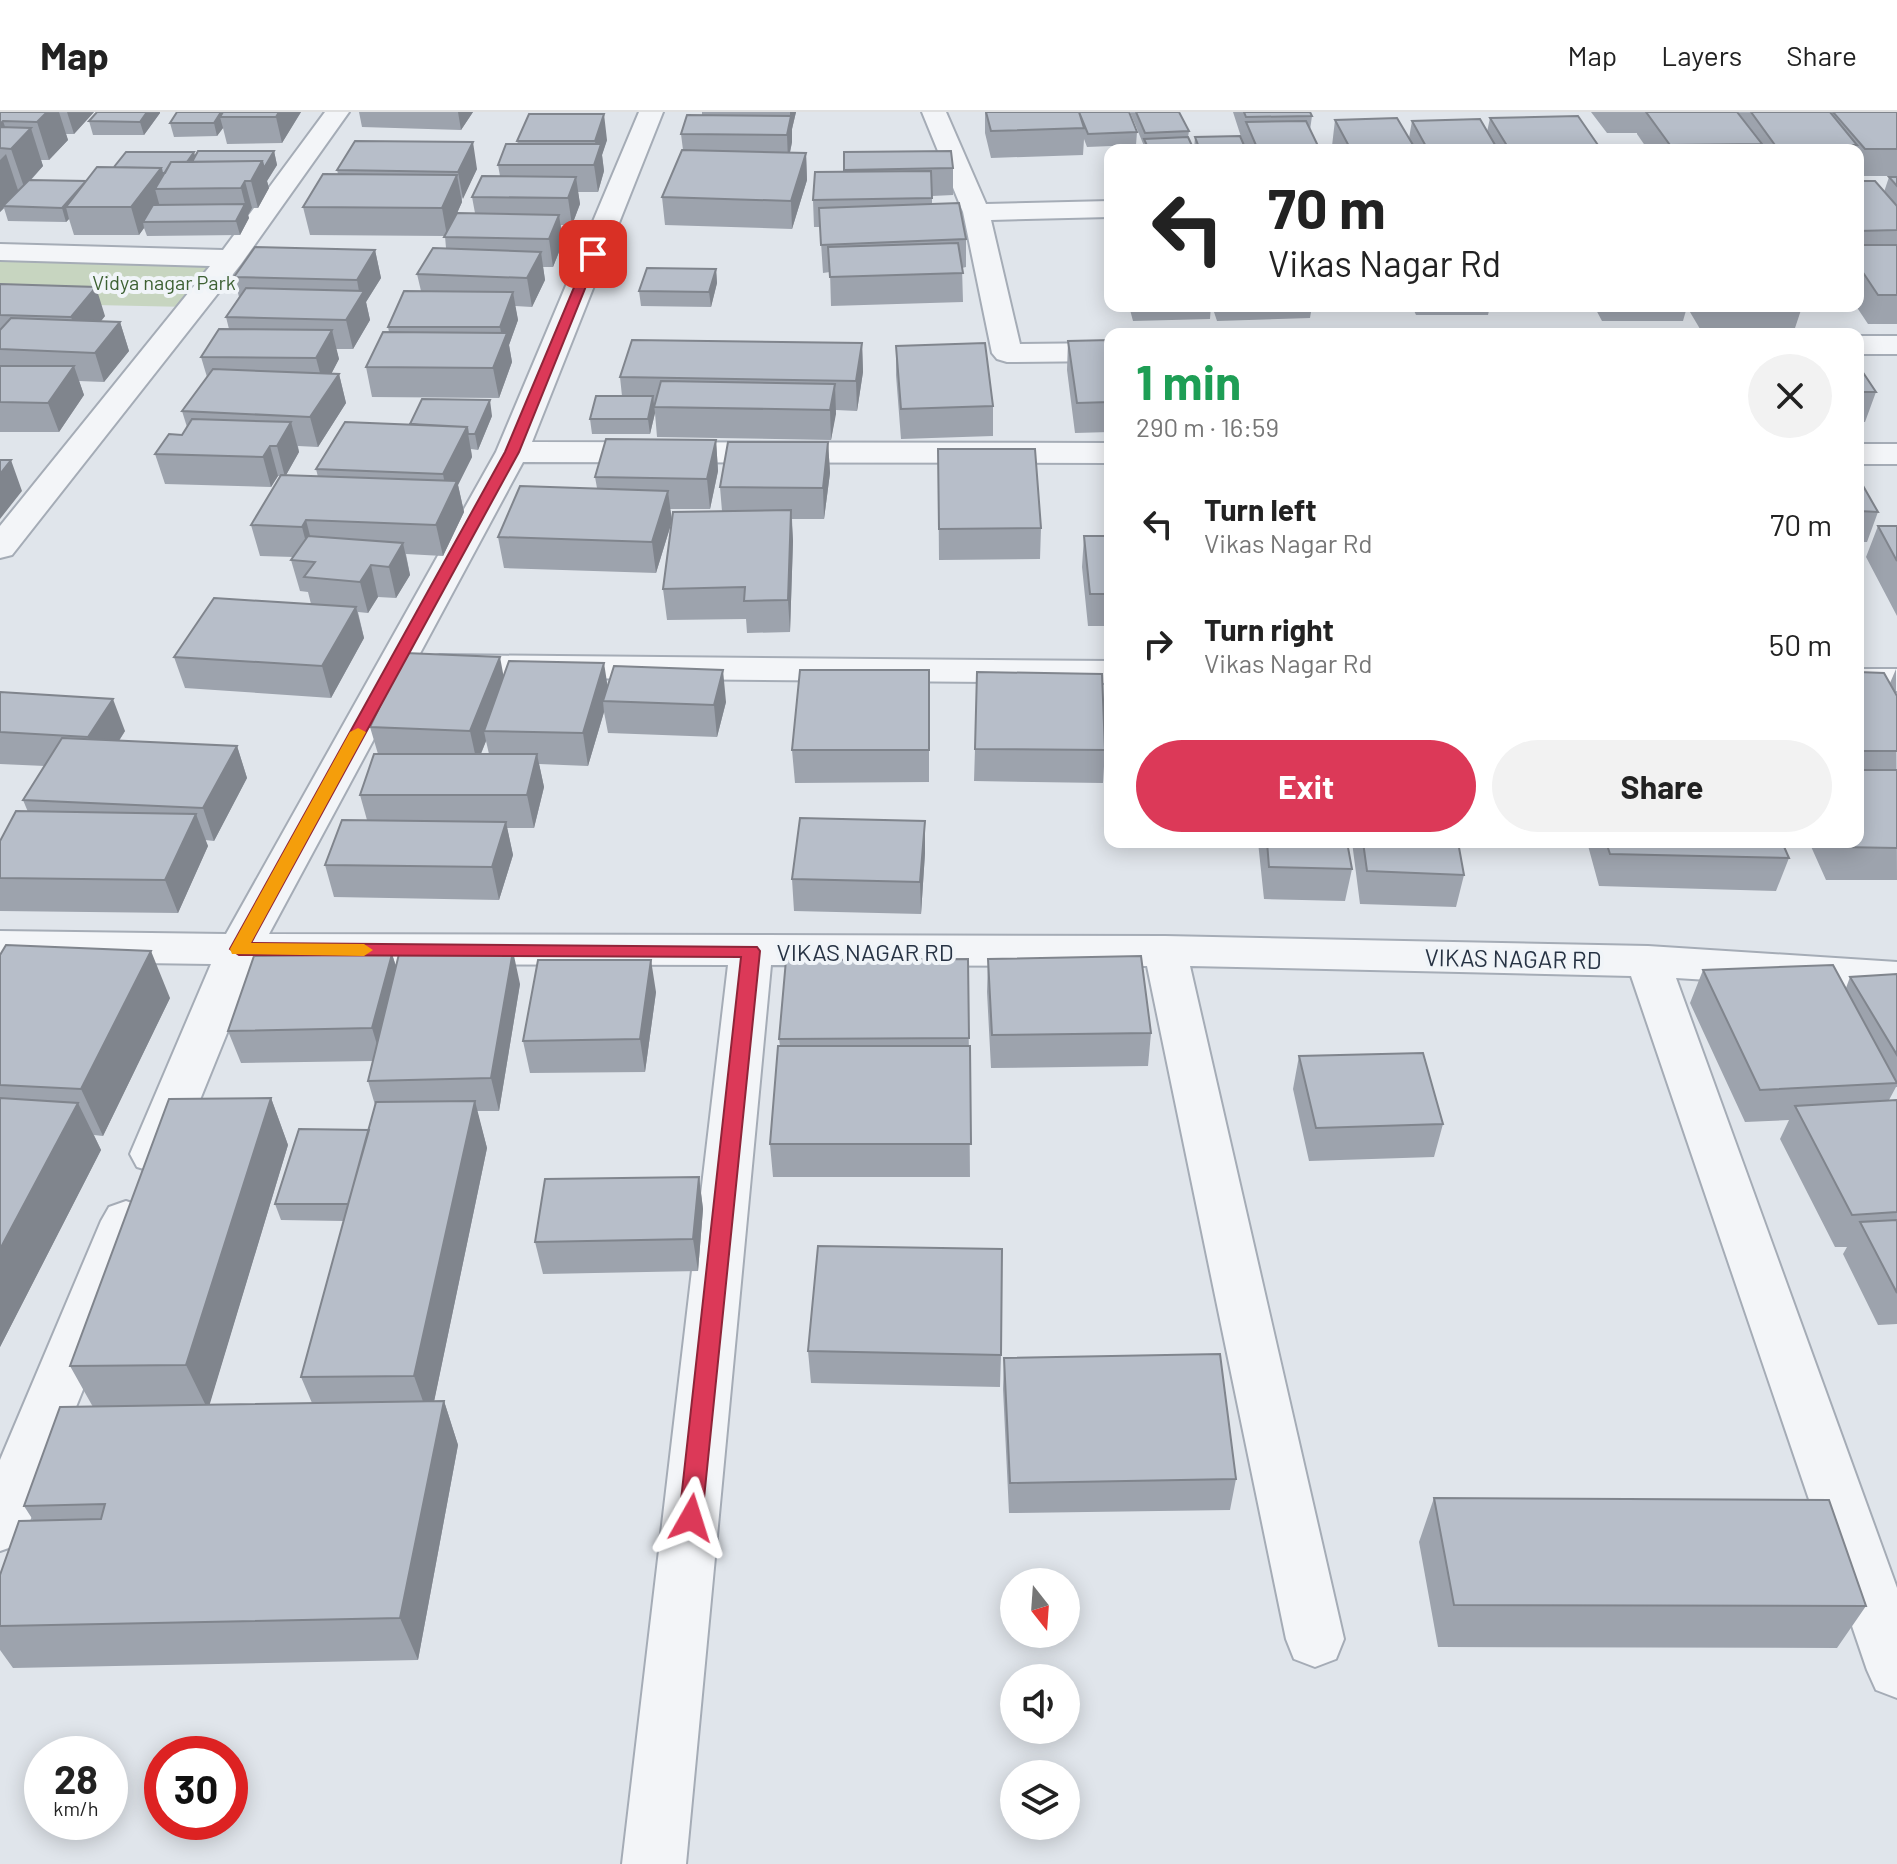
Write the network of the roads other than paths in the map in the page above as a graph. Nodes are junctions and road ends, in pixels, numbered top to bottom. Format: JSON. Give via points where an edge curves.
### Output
{"nodes":[{"id":1,"x":337,"y":112,"type":"edge"},
{"id":2,"x":651,"y":112,"type":"edge"},
{"id":3,"x":934,"y":112,"type":"edge"},
{"id":4,"x":1104,"y":209,"type":"edge"},
{"id":5,"x":976,"y":212,"type":"junction"},
{"id":6,"x":0,"y":252,"type":"edge"},
{"id":7,"x":231,"y":258,"type":"junction"},
{"id":8,"x":1864,"y":345,"type":"edge"},
{"id":9,"x":1897,"y":345,"type":"edge"},
{"id":10,"x":1104,"y":352,"type":"edge"},
{"id":11,"x":512,"y":452,"type":"junction"},
{"id":12,"x":1104,"y":453,"type":"edge"},
{"id":13,"x":1864,"y":454,"type":"edge"},
{"id":14,"x":1897,"y":454,"type":"edge"},
{"id":15,"x":0,"y":548,"type":"edge"},
{"id":16,"x":395,"y":665,"type":"junction"},
{"id":17,"x":1104,"y":672,"type":"edge"},
{"id":18,"x":1864,"y":680,"type":"edge"},
{"id":19,"x":1897,"y":680,"type":"edge"},
{"id":20,"x":0,"y":946,"type":"edge"},
{"id":21,"x":239,"y":949,"type":"junction"},
{"id":22,"x":751,"y":951,"type":"junction"},
{"id":23,"x":1165,"y":951,"type":"junction"},
{"id":24,"x":1648,"y":961,"type":"junction"},
{"id":25,"x":1897,"y":977,"type":"edge"},
{"id":26,"x":0,"y":1526,"type":"edge"},
{"id":27,"x":1315,"y":1639,"type":"dead end"},
{"id":28,"x":1897,"y":1670,"type":"edge"},
{"id":29,"x":654,"y":1864,"type":"edge"}],
"edges":[{"from":1,"to":7,"type":"street"},
{"from":2,"to":11,"type":"street"},
{"from":3,"to":5,"type":"street"},
{"from":4,"to":5,"type":"street"},
{"from":5,"to":10,"type":"street","via":[[1007,353]]},
{"from":6,"to":7,"type":"street"},
{"from":7,"to":15,"type":"street"},
{"from":8,"to":9,"type":"street"},
{"from":11,"to":12,"type":"street"},
{"from":11,"to":16,"type":"street"},
{"from":13,"to":14,"type":"street"},
{"from":16,"to":17,"type":"street"},
{"from":16,"to":21,"type":"street"},
{"from":18,"to":19,"type":"street"},
{"from":20,"to":21,"type":"street","name":"VIKAS NAGAR RD"},
{"from":21,"to":22,"type":"street","name":"VIKAS NAGAR RD"},
{"from":21,"to":26,"type":"street"},
{"from":22,"to":23,"type":"street","name":"VIKAS NAGAR RD"},
{"from":22,"to":29,"type":"street"},
{"from":23,"to":24,"type":"street","name":"VIKAS NAGAR RD"},
{"from":23,"to":27,"type":"street"},
{"from":24,"to":25,"type":"street","name":"VIKAS NAGAR RD"},
{"from":24,"to":28,"type":"street"}]}
